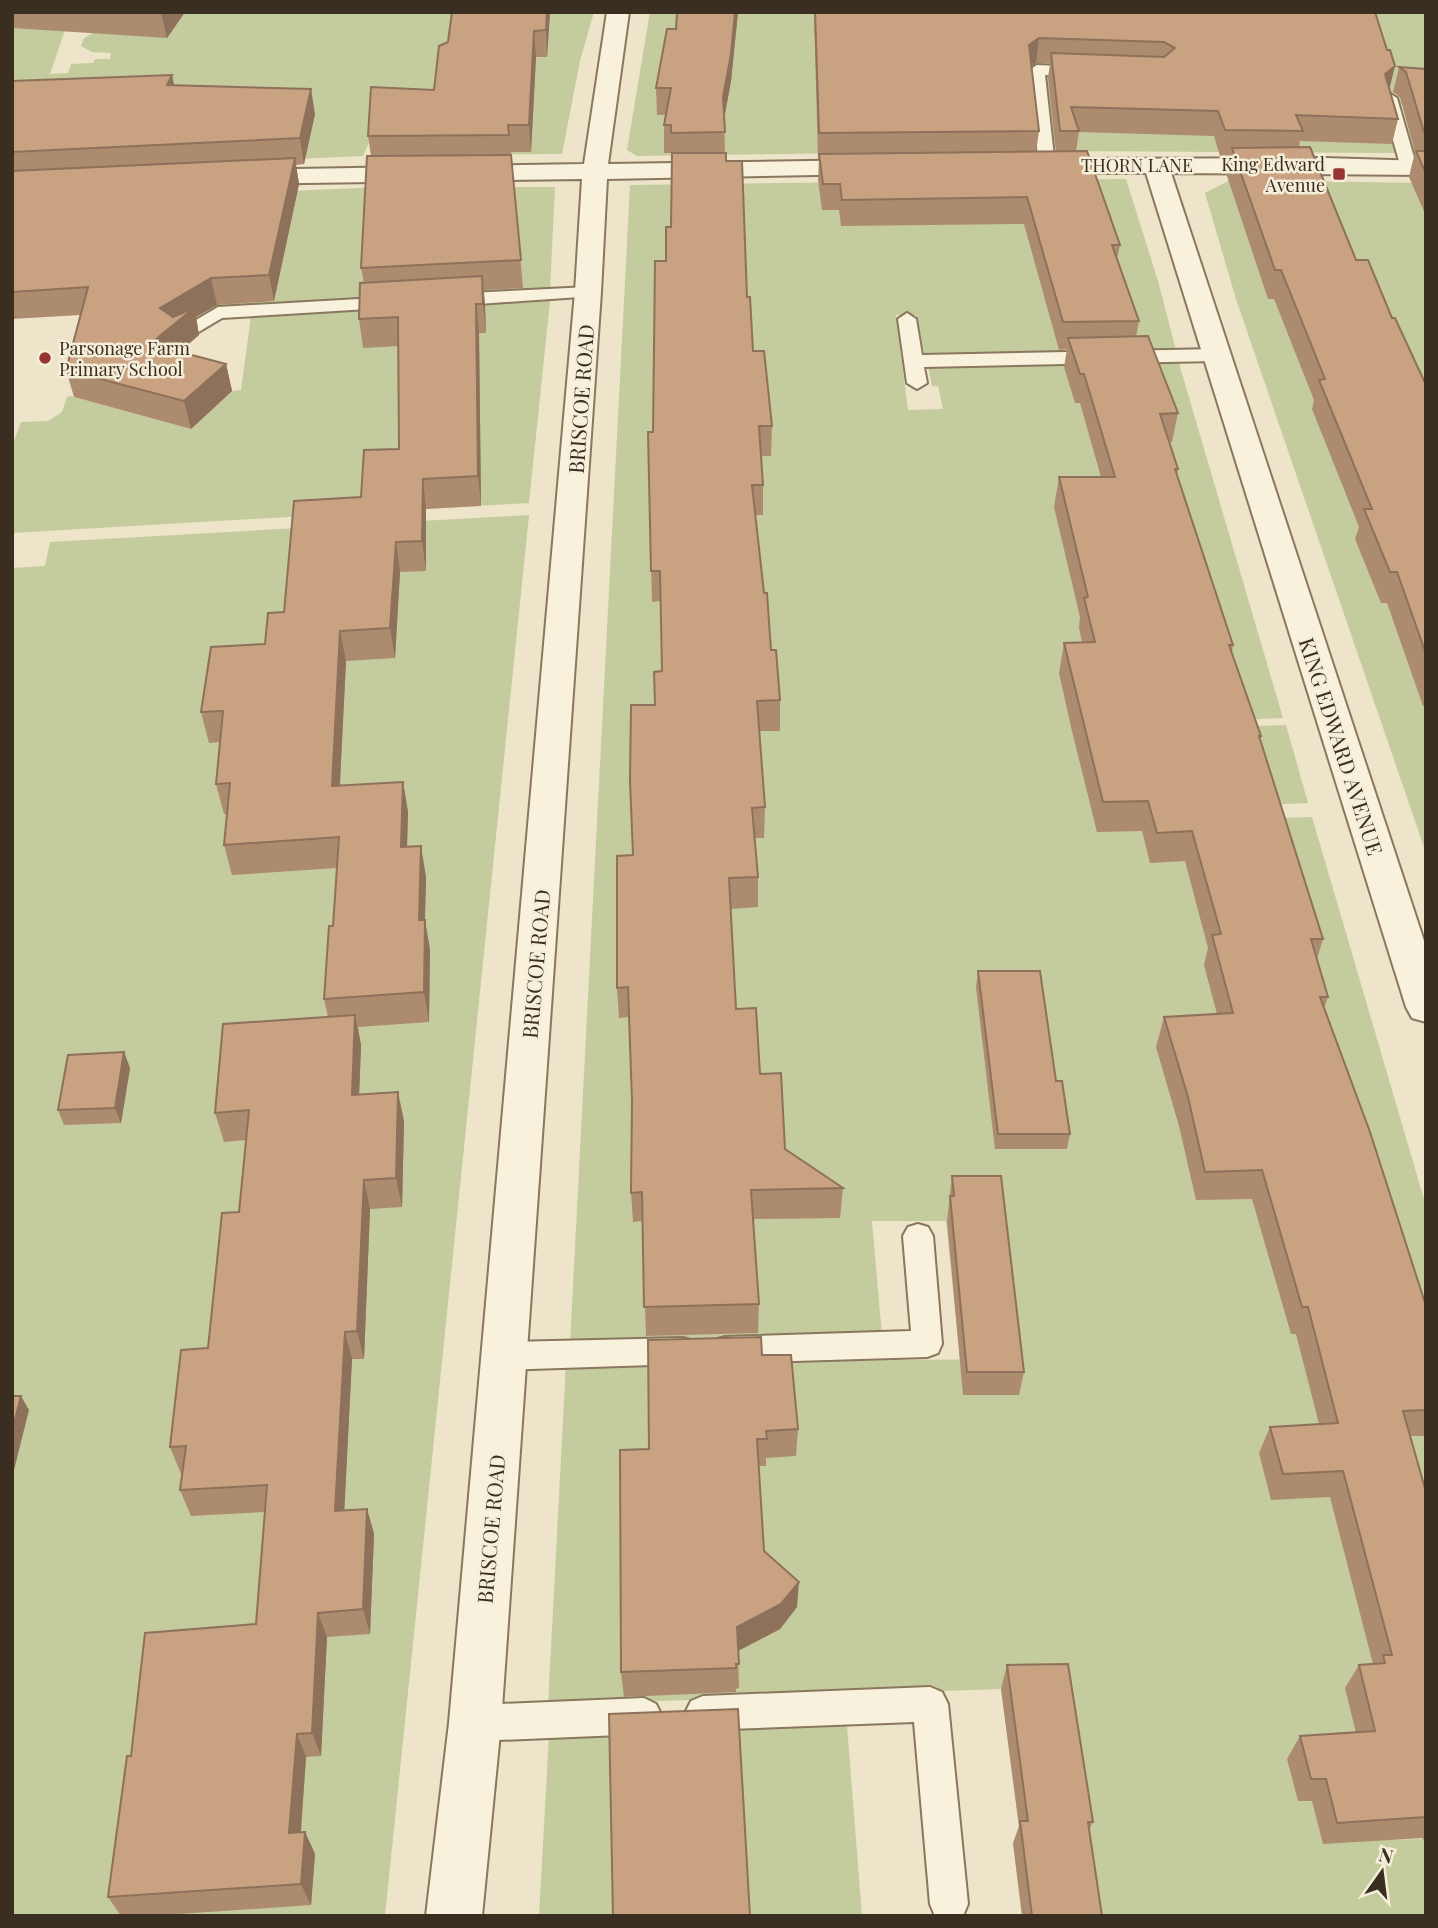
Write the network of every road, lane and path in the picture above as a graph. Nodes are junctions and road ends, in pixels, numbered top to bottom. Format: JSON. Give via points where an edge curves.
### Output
{"nodes":[{"id":1,"x":618,"y":12,"type":"edge"},
{"id":2,"x":1105,"y":73,"type":"edge"},
{"id":3,"x":1389,"y":98,"type":"edge"},
{"id":4,"x":1156,"y":165,"type":"junction"},
{"id":5,"x":1020,"y":166,"type":"edge"},
{"id":6,"x":1048,"y":166,"type":"junction"},
{"id":7,"x":897,"y":167,"type":"edge"},
{"id":8,"x":1417,"y":168,"type":"edge"},
{"id":9,"x":595,"y":170,"type":"junction"},
{"id":10,"x":220,"y":178,"type":"edge"},
{"id":11,"x":588,"y":292,"type":"junction"},
{"id":12,"x":436,"y":301,"type":"edge"},
{"id":13,"x":409,"y":302,"type":"edge"},
{"id":14,"x":906,"y":319,"type":"dead end"},
{"id":15,"x":178,"y":335,"type":"edge"},
{"id":16,"x":1217,"y":355,"type":"junction"},
{"id":17,"x":914,"y":361,"type":"junction"},
{"id":18,"x":917,"y":383,"type":"dead end"},
{"id":19,"x":1426,"y":1006,"type":"edge"},
{"id":20,"x":918,"y":1236,"type":"dead end"},
{"id":21,"x":504,"y":1356,"type":"junction"},
{"id":22,"x":475,"y":1723,"type":"junction"},
{"id":23,"x":949,"y":1904,"type":"dead end"},
{"id":24,"x":454,"y":1916,"type":"edge"}],
"edges":[{"from":1,"to":9,"type":"street","name":"BRISCOE ROAD"},
{"from":2,"to":6,"type":"lane","via":[[1037,70]]},
{"from":3,"to":8,"type":"lane"},
{"from":4,"to":6,"type":"street","name":"THORN LANE"},
{"from":4,"to":8,"type":"street","name":"THORN LANE"},
{"from":4,"to":16,"type":"street","name":"KING EDWARD AVENUE"},
{"from":5,"to":6,"type":"street","name":"THORN LANE"},
{"from":7,"to":9,"type":"street"},
{"from":9,"to":10,"type":"street"},
{"from":9,"to":11,"type":"street","name":"BRISCOE ROAD"},
{"from":11,"to":12,"type":"lane"},
{"from":11,"to":21,"type":"street","name":"BRISCOE ROAD"},
{"from":13,"to":15,"type":"lane","via":[[218,313]]},
{"from":14,"to":17,"type":"lane"},
{"from":16,"to":17,"type":"lane"},
{"from":16,"to":19,"type":"street","name":"KING EDWARD AVENUE"},
{"from":17,"to":18,"type":"lane"},
{"from":20,"to":21,"type":"lane","via":[[927,1344]]},
{"from":21,"to":22,"type":"street","name":"BRISCOE ROAD"},
{"from":22,"to":23,"type":"lane","via":[[930,1704]]},
{"from":22,"to":24,"type":"street","name":"BRISCOE ROAD"}]}
